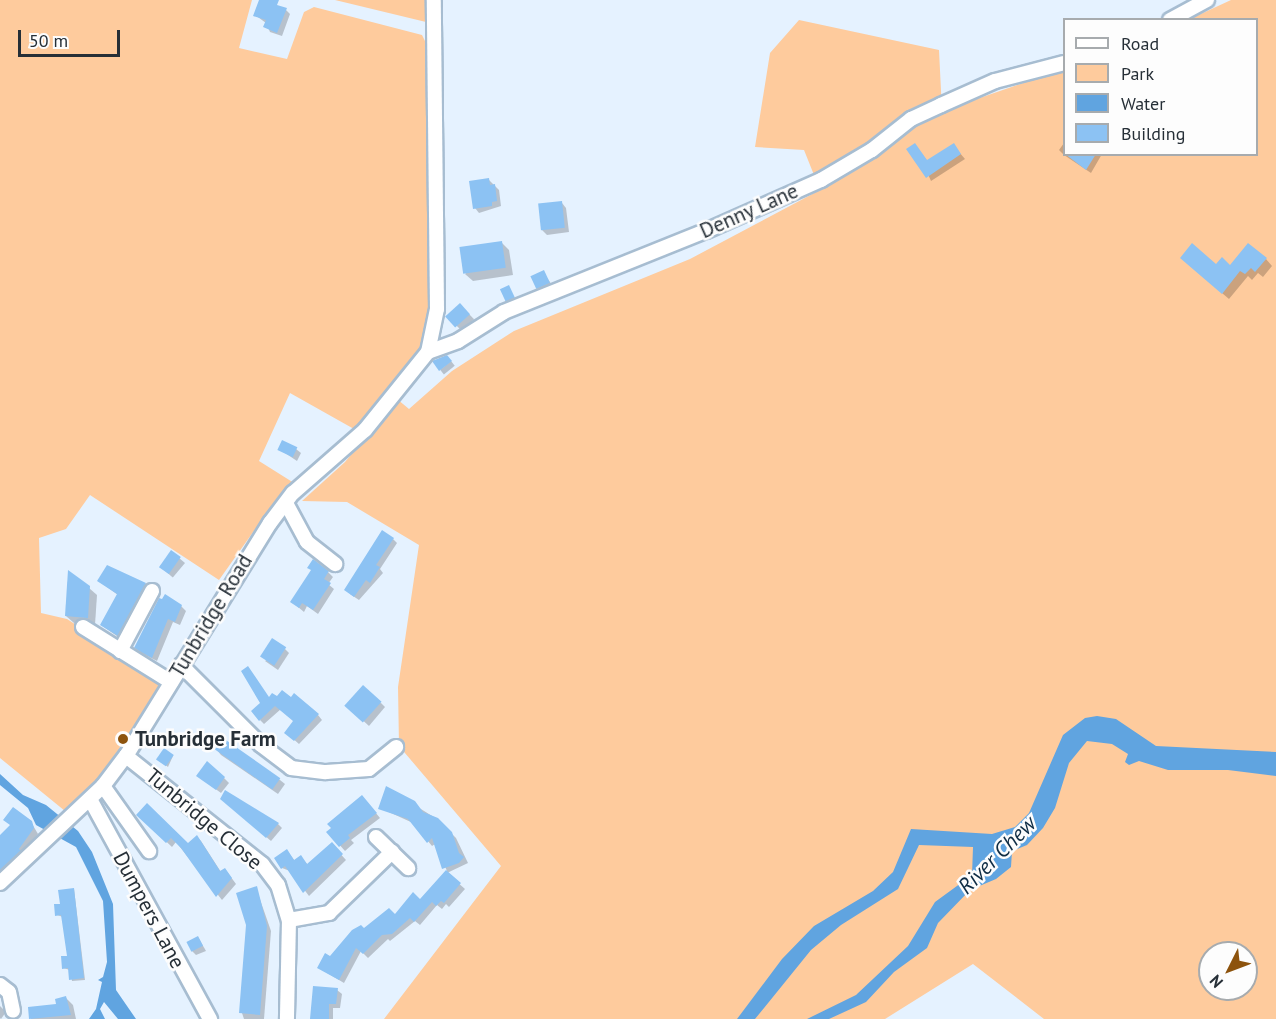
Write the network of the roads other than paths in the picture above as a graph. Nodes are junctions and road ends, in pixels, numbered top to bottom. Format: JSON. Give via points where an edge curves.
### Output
{"nodes":[{"id":1,"x":434,"y":0,"type":"edge"},
{"id":2,"x":1207,"y":0,"type":"edge"},
{"id":3,"x":1174,"y":18,"type":"edge"},
{"id":4,"x":1063,"y":64,"type":"edge"},
{"id":5,"x":428,"y":352,"type":"junction"},
{"id":6,"x":286,"y":502,"type":"junction"},
{"id":7,"x":335,"y":564,"type":"dead end"},
{"id":8,"x":152,"y":591,"type":"dead end"},
{"id":9,"x":83,"y":627,"type":"dead end"},
{"id":10,"x":120,"y":651,"type":"junction"},
{"id":11,"x":181,"y":664,"type":"junction"},
{"id":12,"x":171,"y":682,"type":"junction"},
{"id":13,"x":396,"y":747,"type":"dead end"},
{"id":14,"x":126,"y":756,"type":"junction"},
{"id":15,"x":103,"y":786,"type":"junction"},
{"id":16,"x":90,"y":799,"type":"junction"},
{"id":17,"x":376,"y":837,"type":"dead end"},
{"id":18,"x":149,"y":851,"type":"dead end"},
{"id":19,"x":392,"y":852,"type":"junction"},
{"id":20,"x":408,"y":868,"type":"dead end"},
{"id":21,"x":0,"y":883,"type":"edge"},
{"id":22,"x":289,"y":920,"type":"junction"},
{"id":23,"x":0,"y":984,"type":"edge"},
{"id":24,"x":13,"y":1011,"type":"dead end"},
{"id":25,"x":210,"y":1019,"type":"edge"},
{"id":26,"x":287,"y":1019,"type":"edge"}],
"edges":[{"from":1,"to":5,"type":"street","via":[[437,309]]},
{"from":2,"to":3,"type":"street"},
{"from":4,"to":5,"type":"street","name":"Denny Lane","via":[[995,81],[941,105],[911,119],[872,150],[821,180],[504,312],[458,341]]},
{"from":5,"to":6,"type":"street","name":"Tunbridge Road","via":[[365,430]]},
{"from":6,"to":7,"type":"street","via":[[307,542]]},
{"from":6,"to":11,"type":"street","name":"Tunbridge Road"},
{"from":8,"to":10,"type":"street"},
{"from":9,"to":10,"type":"street"},
{"from":10,"to":12,"type":"street"},
{"from":11,"to":12,"type":"street","name":"Tunbridge Road"},
{"from":11,"to":13,"type":"street","via":[[261,745],[291,768],[326,772],[369,769]]},
{"from":12,"to":14,"type":"street","name":"Tunbridge Road"},
{"from":14,"to":15,"type":"street","name":"Tunbridge Road"},
{"from":14,"to":22,"type":"street","name":"Tunbridge Close","via":[[262,864],[278,885]]},
{"from":15,"to":16,"type":"street","name":"Tunbridge Road"},
{"from":15,"to":18,"type":"street"},
{"from":16,"to":21,"type":"street","name":"Tunbridge Road"},
{"from":16,"to":25,"type":"street","name":"Dumpers Lane"},
{"from":17,"to":19,"type":"street"},
{"from":19,"to":20,"type":"street"},
{"from":19,"to":22,"type":"street","via":[[329,913]]},
{"from":22,"to":26,"type":"street","name":"Tunbridge Close"},
{"from":23,"to":24,"type":"street","via":[[9,992]]}]}
